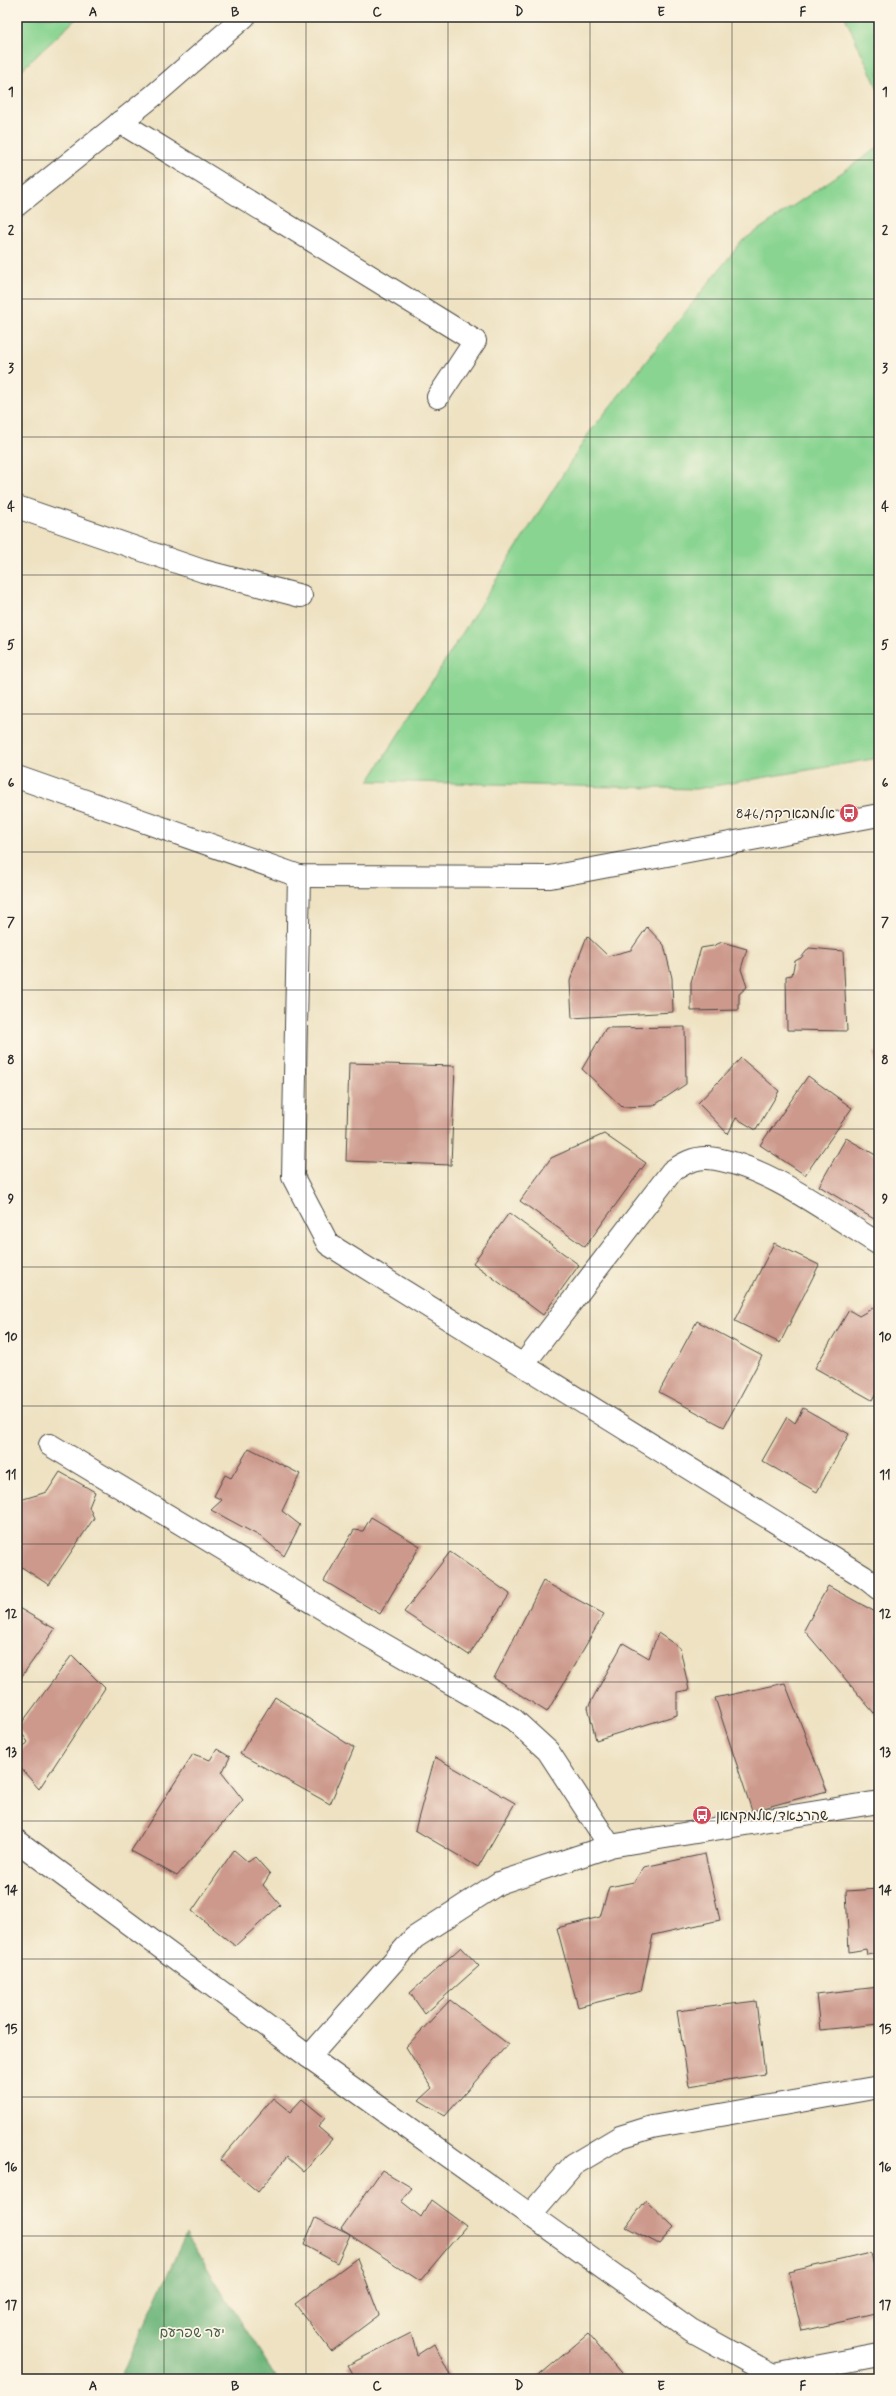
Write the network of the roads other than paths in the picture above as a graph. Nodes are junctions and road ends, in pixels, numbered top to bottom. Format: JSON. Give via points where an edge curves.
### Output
{"nodes":[{"id":1,"x":244,"y":17,"type":"edge"},
{"id":2,"x":120,"y":122,"type":"junction"},
{"id":3,"x":17,"y":205,"type":"edge"},
{"id":4,"x":438,"y":397,"type":"dead end"},
{"id":5,"x":17,"y":507,"type":"edge"},
{"id":6,"x":302,"y":596,"type":"dead end"},
{"id":7,"x":17,"y":777,"type":"edge"},
{"id":8,"x":879,"y":815,"type":"edge"},
{"id":9,"x":299,"y":876,"type":"junction"},
{"id":10,"x":879,"y":1244,"type":"edge"},
{"id":11,"x":523,"y":1365,"type":"junction"},
{"id":12,"x":50,"y":1445,"type":"dead end"},
{"id":13,"x":879,"y":1589,"type":"edge"},
{"id":14,"x":879,"y":1802,"type":"edge"},
{"id":15,"x":17,"y":1841,"type":"edge"},
{"id":16,"x":610,"y":1846,"type":"junction"},
{"id":17,"x":309,"y":2057,"type":"junction"},
{"id":18,"x":879,"y":2087,"type":"edge"},
{"id":19,"x":530,"y":2215,"type":"junction"},
{"id":20,"x":879,"y":2355,"type":"edge"},
{"id":21,"x":776,"y":2377,"type":"edge"}],
"edges":[{"from":1,"to":2,"type":"street"},
{"from":2,"to":3,"type":"street"},
{"from":2,"to":4,"type":"street","via":[[475,340]]},
{"from":5,"to":6,"type":"street","via":[[203,571]]},
{"from":7,"to":9,"type":"street"},
{"from":8,"to":9,"type":"street","via":[[550,877]]},
{"from":9,"to":11,"type":"street","via":[[293,1177],[328,1244]]},
{"from":10,"to":11,"type":"street","via":[[770,1177],[734,1163],[707,1158],[687,1161],[672,1171]]},
{"from":11,"to":13,"type":"street","via":[[864,1577]]},
{"from":12,"to":16,"type":"street","via":[[348,1624],[513,1719],[548,1751]]},
{"from":14,"to":16,"type":"street"},
{"from":15,"to":17,"type":"street"},
{"from":16,"to":17,"type":"street","via":[[499,1883],[414,1938]]},
{"from":17,"to":19,"type":"street"},
{"from":18,"to":19,"type":"street","via":[[652,2127],[620,2137],[573,2165]]},
{"from":19,"to":21,"type":"street","via":[[691,2330]]},
{"from":20,"to":21,"type":"street"}]}
